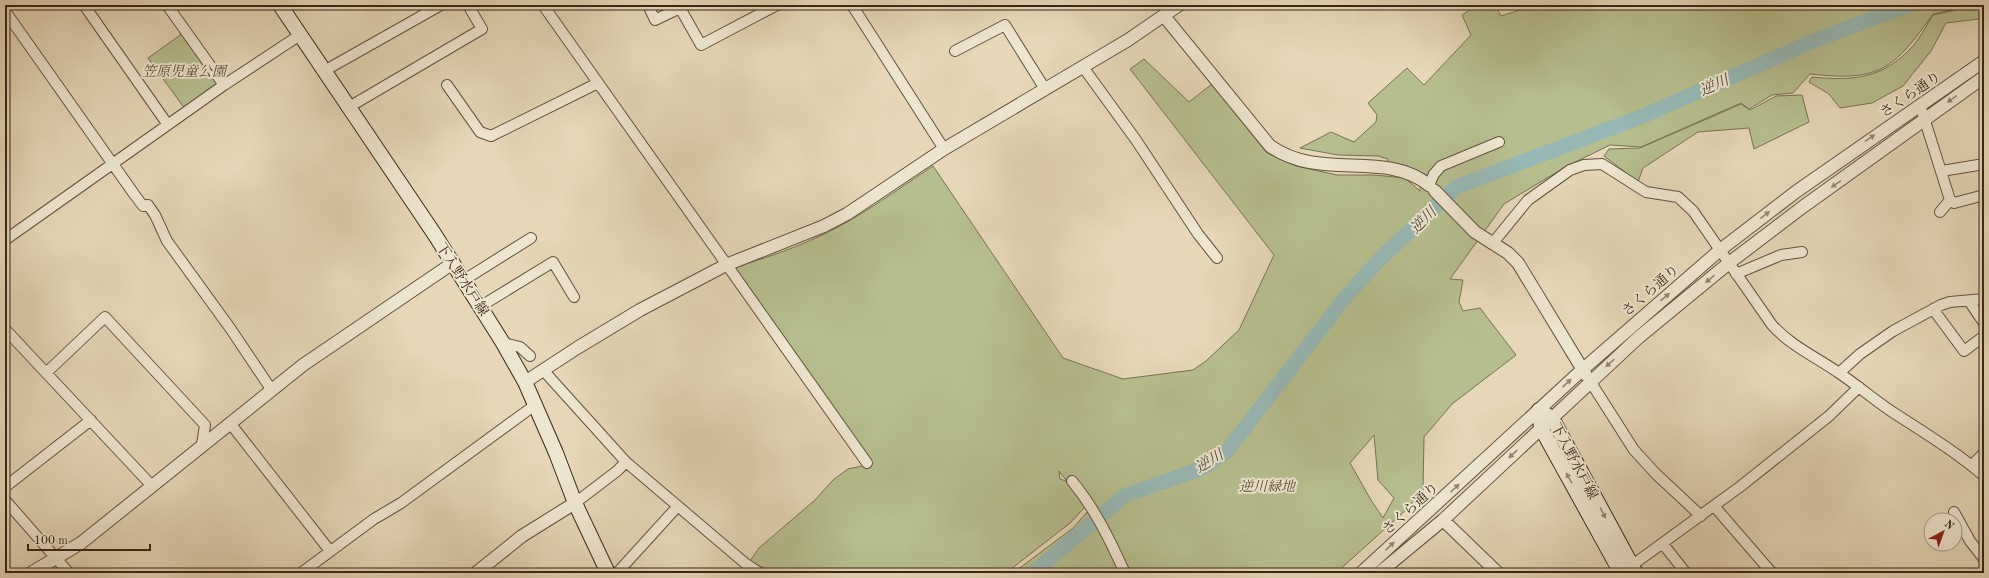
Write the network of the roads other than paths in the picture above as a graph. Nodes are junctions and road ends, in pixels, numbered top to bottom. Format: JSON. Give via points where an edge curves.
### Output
{"nodes":[{"id":1,"x":84,"y":5,"type":"edge"},
{"id":2,"x":167,"y":5,"type":"edge"},
{"id":3,"x":280,"y":5,"type":"edge"},
{"id":4,"x":441,"y":5,"type":"edge"},
{"id":5,"x":468,"y":5,"type":"edge"},
{"id":6,"x":543,"y":5,"type":"edge"},
{"id":7,"x":648,"y":5,"type":"edge"},
{"id":8,"x":778,"y":5,"type":"edge"},
{"id":9,"x":852,"y":5,"type":"edge"},
{"id":10,"x":1179,"y":5,"type":"edge"},
{"id":11,"x":425,"y":9,"type":"edge"},
{"id":12,"x":5,"y":11,"type":"edge"},
{"id":13,"x":1164,"y":16,"type":"junction"},
{"id":14,"x":300,"y":35,"type":"junction"},
{"id":15,"x":955,"y":51,"type":"dead end"},
{"id":16,"x":1984,"y":61,"type":"edge"},
{"id":17,"x":1083,"y":67,"type":"junction"},
{"id":18,"x":324,"y":71,"type":"junction"},
{"id":19,"x":1984,"y":77,"type":"edge"},
{"id":20,"x":598,"y":83,"type":"junction"},
{"id":21,"x":224,"y":85,"type":"junction"},
{"id":22,"x":448,"y":85,"type":"dead end"},
{"id":23,"x":1045,"y":89,"type":"junction"},
{"id":24,"x":1920,"y":105,"type":"junction"},
{"id":25,"x":348,"y":107,"type":"junction"},
{"id":26,"x":1925,"y":119,"type":"junction"},
{"id":27,"x":168,"y":125,"type":"junction"},
{"id":28,"x":1499,"y":142,"type":"dead end"},
{"id":29,"x":944,"y":149,"type":"junction"},
{"id":30,"x":113,"y":164,"type":"junction"},
{"id":31,"x":1984,"y":164,"type":"edge"},
{"id":32,"x":1942,"y":171,"type":"junction"},
{"id":33,"x":1432,"y":188,"type":"junction"},
{"id":34,"x":1984,"y":195,"type":"edge"},
{"id":35,"x":1950,"y":200,"type":"junction"},
{"id":36,"x":1940,"y":212,"type":"dead end"},
{"id":37,"x":531,"y":238,"type":"dead end"},
{"id":38,"x":5,"y":240,"type":"edge"},
{"id":39,"x":1492,"y":244,"type":"junction"},
{"id":40,"x":1720,"y":250,"type":"junction"},
{"id":41,"x":1802,"y":252,"type":"dead end"},
{"id":42,"x":1217,"y":258,"type":"dead end"},
{"id":43,"x":453,"y":263,"type":"junction"},
{"id":44,"x":1729,"y":263,"type":"junction"},
{"id":45,"x":726,"y":265,"type":"junction"},
{"id":46,"x":1736,"y":274,"type":"junction"},
{"id":47,"x":464,"y":280,"type":"junction"},
{"id":48,"x":574,"y":296,"type":"dead end"},
{"id":49,"x":1984,"y":299,"type":"edge"},
{"id":50,"x":1969,"y":301,"type":"junction"},
{"id":51,"x":481,"y":306,"type":"junction"},
{"id":52,"x":1933,"y":309,"type":"junction"},
{"id":53,"x":1984,"y":323,"type":"edge"},
{"id":54,"x":5,"y":329,"type":"edge"},
{"id":55,"x":1984,"y":336,"type":"edge"},
{"id":56,"x":503,"y":343,"type":"junction"},
{"id":57,"x":530,"y":356,"type":"dead end"},
{"id":58,"x":543,"y":370,"type":"junction"},
{"id":59,"x":1582,"y":370,"type":"junction"},
{"id":60,"x":46,"y":373,"type":"junction"},
{"id":61,"x":1839,"y":373,"type":"junction"},
{"id":62,"x":1590,"y":381,"type":"junction"},
{"id":63,"x":525,"y":382,"type":"junction"},
{"id":64,"x":1858,"y":387,"type":"junction"},
{"id":65,"x":271,"y":389,"type":"junction"},
{"id":66,"x":535,"y":405,"type":"junction"},
{"id":67,"x":1539,"y":410,"type":"junction"},
{"id":68,"x":1552,"y":418,"type":"junction"},
{"id":69,"x":91,"y":420,"type":"junction"},
{"id":70,"x":230,"y":423,"type":"junction"},
{"id":71,"x":1541,"y":428,"type":"junction"},
{"id":72,"x":202,"y":445,"type":"junction"},
{"id":73,"x":1984,"y":453,"type":"edge"},
{"id":74,"x":626,"y":462,"type":"junction"},
{"id":75,"x":867,"y":463,"type":"dead end"},
{"id":76,"x":1972,"y":465,"type":"junction"},
{"id":77,"x":1984,"y":476,"type":"edge"},
{"id":78,"x":1072,"y":481,"type":"dead end"},
{"id":79,"x":152,"y":486,"type":"junction"},
{"id":80,"x":5,"y":487,"type":"edge"},
{"id":81,"x":5,"y":500,"type":"edge"},
{"id":82,"x":575,"y":504,"type":"junction"},
{"id":83,"x":678,"y":506,"type":"junction"},
{"id":84,"x":1714,"y":506,"type":"junction"},
{"id":85,"x":1701,"y":516,"type":"junction"},
{"id":86,"x":1443,"y":520,"type":"junction"},
{"id":87,"x":1963,"y":528,"type":"edge"},
{"id":88,"x":1663,"y":544,"type":"junction"},
{"id":89,"x":330,"y":551,"type":"junction"},
{"id":90,"x":57,"y":559,"type":"junction"},
{"id":91,"x":1984,"y":559,"type":"edge"},
{"id":92,"x":1626,"y":571,"type":"edge"},
{"id":93,"x":31,"y":573,"type":"edge"},
{"id":94,"x":69,"y":573,"type":"edge"},
{"id":95,"x":301,"y":573,"type":"edge"},
{"id":96,"x":476,"y":573,"type":"edge"},
{"id":97,"x":608,"y":573,"type":"edge"},
{"id":98,"x":617,"y":573,"type":"edge"},
{"id":99,"x":760,"y":573,"type":"edge"},
{"id":100,"x":1125,"y":573,"type":"edge"},
{"id":101,"x":1361,"y":573,"type":"edge"},
{"id":102,"x":1379,"y":573,"type":"edge"},
{"id":103,"x":1498,"y":573,"type":"edge"},
{"id":104,"x":1686,"y":573,"type":"edge"},
{"id":105,"x":1772,"y":573,"type":"edge"}],
"edges":[{"from":1,"to":27,"type":"street"},
{"from":2,"to":21,"type":"street"},
{"from":3,"to":14,"type":"main road","name":"下入野水戸線"},
{"from":4,"to":11,"type":"street"},
{"from":5,"to":25,"type":"street","via":[[482,29]]},
{"from":6,"to":20,"type":"street"},
{"from":7,"to":8,"type":"street","via":[[655,20],[680,8],[700,45]]},
{"from":9,"to":29,"type":"street"},
{"from":10,"to":13,"type":"street"},
{"from":11,"to":18,"type":"street"},
{"from":12,"to":30,"type":"street"},
{"from":13,"to":17,"type":"street"},
{"from":13,"to":33,"type":"street","via":[[1270,146],[1280,153],[1296,160],[1333,166],[1399,169],[1410,172]]},
{"from":14,"to":18,"type":"main road","name":"下入野水戸線"},
{"from":14,"to":21,"type":"street"},
{"from":15,"to":23,"type":"street","via":[[1005,25]]},
{"from":16,"to":24,"type":"street","name":"さくら通り"},
{"from":17,"to":23,"type":"street"},
{"from":17,"to":42,"type":"street"},
{"from":18,"to":25,"type":"main road","name":"下入野水戸線"},
{"from":19,"to":26,"type":"street","name":"さくら通り","one_way":true},
{"from":20,"to":22,"type":"street","via":[[491,136],[480,132]]},
{"from":20,"to":45,"type":"street"},
{"from":21,"to":27,"type":"street"},
{"from":23,"to":29,"type":"street"},
{"from":24,"to":26,"type":"street"},
{"from":40,"to":24,"type":"street","name":"さくら通り","one_way":true,"via":[[1797,191]]},
{"from":25,"to":43,"type":"main road","name":"下入野水戸線"},
{"from":26,"to":32,"type":"street"},
{"from":26,"to":44,"type":"street","name":"さくら通り","one_way":true},
{"from":27,"to":30,"type":"street"},
{"from":28,"to":33,"type":"street","via":[[1441,166],[1434,174]]},
{"from":29,"to":45,"type":"street","via":[[847,214],[824,226]]},
{"from":30,"to":38,"type":"street"},
{"from":30,"to":65,"type":"street","via":[[143,206],[148,205],[167,241]]},
{"from":31,"to":32,"type":"street"},
{"from":32,"to":35,"type":"street"},
{"from":33,"to":39,"type":"street","via":[[1475,232]]},
{"from":34,"to":35,"type":"street","via":[[1954,203]]},
{"from":35,"to":36,"type":"street"},
{"from":37,"to":47,"type":"street"},
{"from":39,"to":40,"type":"street","via":[[1528,200],[1564,174],[1584,165],[1602,164],[1646,192],[1678,197],[1693,211]]},
{"from":39,"to":59,"type":"street","via":[[1508,253],[1525,273]]},
{"from":40,"to":44,"type":"street"},
{"from":59,"to":40,"type":"street","name":"さくら通り","one_way":true},
{"from":41,"to":46,"type":"street","via":[[1781,255]]},
{"from":43,"to":47,"type":"main road","name":"下入野水戸線"},
{"from":43,"to":65,"type":"street"},
{"from":44,"to":46,"type":"street"},
{"from":44,"to":62,"type":"street","name":"さくら通り","one_way":true},
{"from":45,"to":58,"type":"street","via":[[640,310]]},
{"from":45,"to":75,"type":"street"},
{"from":46,"to":61,"type":"street","via":[[1781,335]]},
{"from":47,"to":51,"type":"main road","name":"下入野水戸線"},
{"from":48,"to":51,"type":"street","via":[[553,262]]},
{"from":49,"to":50,"type":"street"},
{"from":50,"to":52,"type":"street","via":[[1950,302]]},
{"from":50,"to":53,"type":"street"},
{"from":51,"to":56,"type":"main road","name":"下入野水戸線"},
{"from":52,"to":55,"type":"street","via":[[1964,351]]},
{"from":52,"to":61,"type":"street","via":[[1893,331],[1860,354]]},
{"from":54,"to":60,"type":"street"},
{"from":56,"to":57,"type":"street","via":[[520,346]]},
{"from":56,"to":63,"type":"main road","name":"下入野水戸線"},
{"from":58,"to":63,"type":"street"},
{"from":58,"to":74,"type":"street"},
{"from":59,"to":62,"type":"street"},
{"from":67,"to":59,"type":"street","name":"さくら通り","one_way":true},
{"from":60,"to":69,"type":"street"},
{"from":60,"to":72,"type":"street","via":[[105,317],[204,425]]},
{"from":61,"to":64,"type":"street"},
{"from":62,"to":68,"type":"street","name":"さくら通り"},
{"from":62,"to":85,"type":"street","via":[[1634,450]]},
{"from":63,"to":66,"type":"main road","name":"下入野水戸線"},
{"from":64,"to":76,"type":"street"},
{"from":64,"to":84,"type":"street","via":[[1829,416]]},
{"from":65,"to":70,"type":"street"},
{"from":66,"to":82,"type":"main road","name":"下入野水戸線"},
{"from":66,"to":89,"type":"street","via":[[401,503]]},
{"from":67,"to":68,"type":"main road","name":"下入野水戸線"},
{"from":67,"to":71,"type":"main road","name":"下入野水戸線"},
{"from":101,"to":67,"type":"street","name":"さくら通り","one_way":true},
{"from":68,"to":71,"type":"street","name":"さくら通り"},
{"from":68,"to":92,"type":"main road","name":"下入野水戸線","one_way":true},
{"from":69,"to":79,"type":"street"},
{"from":69,"to":80,"type":"street"},
{"from":70,"to":72,"type":"street"},
{"from":70,"to":89,"type":"street"},
{"from":71,"to":86,"type":"street","name":"さくら通り","one_way":true},
{"from":92,"to":71,"type":"main road","name":"下入野水戸線","one_way":true},
{"from":72,"to":79,"type":"street"},
{"from":73,"to":76,"type":"street"},
{"from":74,"to":82,"type":"street"},
{"from":74,"to":83,"type":"street"},
{"from":76,"to":77,"type":"street"},
{"from":78,"to":100,"type":"street","via":[[1104,528]]},
{"from":79,"to":90,"type":"street"},
{"from":81,"to":90,"type":"street"},
{"from":82,"to":96,"type":"street","via":[[522,536]]},
{"from":82,"to":97,"type":"main road","name":"下入野水戸線"},
{"from":83,"to":98,"type":"street"},
{"from":83,"to":99,"type":"street"},
{"from":84,"to":85,"type":"street"},
{"from":84,"to":105,"type":"street"},
{"from":85,"to":88,"type":"street"},
{"from":86,"to":102,"type":"street","name":"さくら通り"},
{"from":86,"to":103,"type":"street"},
{"from":87,"to":91,"type":"street"},
{"from":88,"to":92,"type":"street"},
{"from":88,"to":104,"type":"street"},
{"from":89,"to":95,"type":"street"},
{"from":90,"to":93,"type":"street"},
{"from":90,"to":94,"type":"street"}]}
